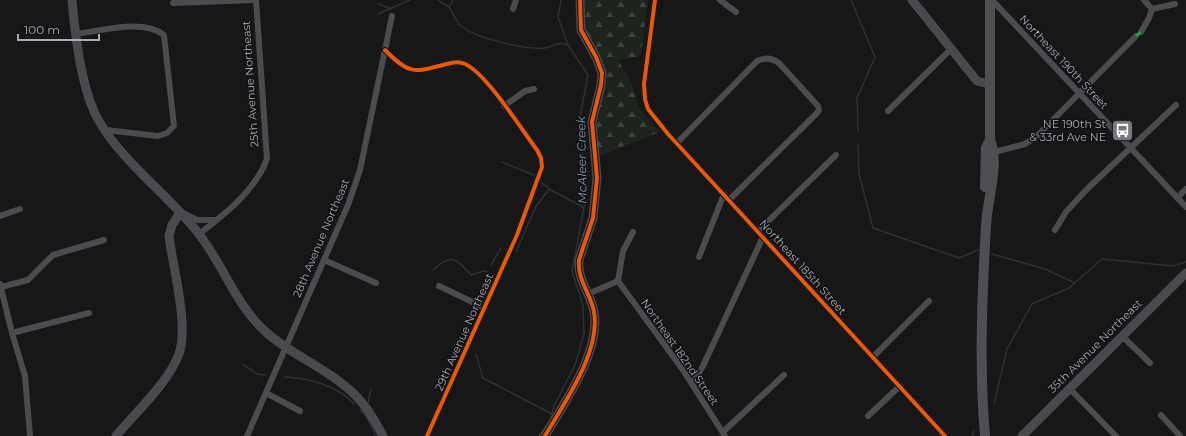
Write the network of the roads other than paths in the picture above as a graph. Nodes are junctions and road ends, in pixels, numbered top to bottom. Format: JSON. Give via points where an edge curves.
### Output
{"nodes":[{"id":1,"x":72,"y":0,"type":"edge"},
{"id":2,"x":256,"y":0,"type":"edge"},
{"id":3,"x":516,"y":0,"type":"edge"},
{"id":4,"x":580,"y":0,"type":"edge"},
{"id":5,"x":655,"y":0,"type":"edge"},
{"id":6,"x":720,"y":0,"type":"edge"},
{"id":7,"x":912,"y":0,"type":"edge"},
{"id":8,"x":991,"y":0,"type":"edge"},
{"id":9,"x":1144,"y":0,"type":"edge"},
{"id":10,"x":173,"y":3,"type":"dead end"},
{"id":11,"x":1175,"y":4,"type":"dead end"},
{"id":12,"x":513,"y":9,"type":"dead end"},
{"id":13,"x":1152,"y":9,"type":"junction"},
{"id":14,"x":736,"y":12,"type":"dead end"},
{"id":15,"x":392,"y":16,"type":"dead end"},
{"id":16,"x":76,"y":34,"type":"junction"},
{"id":17,"x":951,"y":49,"type":"junction"},
{"id":18,"x":385,"y":50,"type":"junction"},
{"id":19,"x":989,"y":84,"type":"junction"},
{"id":20,"x":534,"y":89,"type":"dead end"},
{"id":21,"x":1079,"y":93,"type":"junction"},
{"id":22,"x":1176,"y":105,"type":"dead end"},
{"id":23,"x":504,"y":106,"type":"junction"},
{"id":24,"x":888,"y":111,"type":"dead end"},
{"id":25,"x":106,"y":130,"type":"junction"},
{"id":26,"x":990,"y":140,"type":"junction"},
{"id":27,"x":677,"y":143,"type":"junction"},
{"id":28,"x":1131,"y":148,"type":"junction"},
{"id":29,"x":994,"y":152,"type":"junction"},
{"id":30,"x":836,"y":155,"type":"dead end"},
{"id":31,"x":1186,"y":189,"type":"edge"},
{"id":32,"x":724,"y":194,"type":"junction"},
{"id":33,"x":1177,"y":198,"type":"junction"},
{"id":34,"x":729,"y":200,"type":"junction"},
{"id":35,"x":988,"y":200,"type":"junction"},
{"id":36,"x":175,"y":207,"type":"junction"},
{"id":37,"x":1186,"y":207,"type":"edge"},
{"id":38,"x":20,"y":209,"type":"dead end"},
{"id":39,"x":0,"y":216,"type":"edge"},
{"id":40,"x":218,"y":219,"type":"junction"},
{"id":41,"x":172,"y":225,"type":"junction"},
{"id":42,"x":1056,"y":230,"type":"dead end"},
{"id":43,"x":758,"y":231,"type":"junction"},
{"id":44,"x":633,"y":232,"type":"dead end"},
{"id":45,"x":199,"y":234,"type":"junction"},
{"id":46,"x":763,"y":237,"type":"junction"},
{"id":47,"x":104,"y":240,"type":"dead end"},
{"id":48,"x":699,"y":257,"type":"dead end"},
{"id":49,"x":324,"y":260,"type":"junction"},
{"id":50,"x":1186,"y":273,"type":"edge"},
{"id":51,"x":618,"y":281,"type":"junction"},
{"id":52,"x":376,"y":283,"type":"dead end"},
{"id":53,"x":0,"y":285,"type":"edge"},
{"id":54,"x":439,"y":286,"type":"dead end"},
{"id":55,"x":588,"y":294,"type":"junction"},
{"id":56,"x":929,"y":301,"type":"dead end"},
{"id":57,"x":485,"y":308,"type":"junction"},
{"id":58,"x":89,"y":313,"type":"dead end"},
{"id":59,"x":12,"y":333,"type":"junction"},
{"id":60,"x":1122,"y":336,"type":"junction"},
{"id":61,"x":286,"y":346,"type":"junction"},
{"id":62,"x":873,"y":357,"type":"junction"},
{"id":63,"x":1150,"y":363,"type":"dead end"},
{"id":64,"x":784,"y":375,"type":"dead end"},
{"id":65,"x":692,"y":384,"type":"junction"},
{"id":66,"x":900,"y":386,"type":"junction"},
{"id":67,"x":1069,"y":388,"type":"junction"},
{"id":68,"x":266,"y":393,"type":"junction"},
{"id":69,"x":300,"y":411,"type":"dead end"},
{"id":70,"x":868,"y":416,"type":"dead end"},
{"id":71,"x":1160,"y":416,"type":"dead end"},
{"id":72,"x":724,"y":435,"type":"edge"},
{"id":73,"x":30,"y":436,"type":"edge"},
{"id":74,"x":116,"y":436,"type":"edge"},
{"id":75,"x":247,"y":436,"type":"edge"},
{"id":76,"x":383,"y":436,"type":"edge"},
{"id":77,"x":427,"y":436,"type":"edge"},
{"id":78,"x":546,"y":436,"type":"edge"},
{"id":79,"x":945,"y":436,"type":"edge"},
{"id":80,"x":984,"y":436,"type":"edge"},
{"id":81,"x":1022,"y":436,"type":"edge"},
{"id":82,"x":1116,"y":436,"type":"edge"},
{"id":83,"x":1180,"y":436,"type":"edge"}],
"edges":[{"from":1,"to":16,"type":"street"},
{"from":2,"to":10,"type":"street"},
{"from":2,"to":40,"type":"street","name":"25th Avenue Northeast","via":[[267,159],[263,171],[255,182]]},
{"from":3,"to":12,"type":"street"},
{"from":4,"to":55,"type":"street","via":[[581,30],[602,73],[592,122],[597,178],[593,218],[579,260],[579,276]]},
{"from":5,"to":27,"type":"street","name":"Northeast 185th Street","via":[[644,84],[648,109]]},
{"from":6,"to":14,"type":"street"},
{"from":7,"to":17,"type":"street"},
{"from":8,"to":19,"type":"main road"},
{"from":8,"to":21,"type":"street","name":"Northeast 190th Street"},
{"from":9,"to":13,"type":"street"},
{"from":11,"to":13,"type":"street"},
{"from":13,"to":21,"type":"street","via":[[1138,34]]},
{"from":15,"to":18,"type":"street","name":"28th Avenue Northeast"},
{"from":16,"to":25,"type":"street","via":[[87,91],[99,121]]},
{"from":16,"to":25,"type":"street","via":[[138,26],[149,27],[164,35],[174,126],[167,133],[158,136]]},
{"from":17,"to":19,"type":"street","via":[[977,81]]},
{"from":17,"to":24,"type":"street"},
{"from":18,"to":23,"type":"street","name":"29th Avenue Northeast","via":[[396,62],[410,70],[418,71],[455,62],[464,63],[480,74]]},
{"from":18,"to":49,"type":"street","name":"28th Avenue Northeast","via":[[360,170]]},
{"from":19,"to":26,"type":"main road"},
{"from":20,"to":23,"type":"street","via":[[525,91]]},
{"from":21,"to":28,"type":"street","name":"Northeast 190th Street"},
{"from":21,"to":29,"type":"street","via":[[1031,141],[1019,147]]},
{"from":22,"to":28,"type":"street"},
{"from":23,"to":57,"type":"street","name":"29th Avenue Northeast","via":[[537,150],[542,167]]},
{"from":25,"to":36,"type":"street","via":[[121,150]]},
{"from":26,"to":29,"type":"main road"},
{"from":26,"to":35,"type":"main road","via":[[986,148],[984,195]]},
{"from":27,"to":32,"type":"street","name":"Northeast 185th Street"},
{"from":27,"to":34,"type":"street","via":[[757,61],[768,58],[779,63],[819,110]]},
{"from":28,"to":33,"type":"street","name":"Northeast 190th Street"},
{"from":28,"to":42,"type":"street","via":[[1086,190],[1066,212]]},
{"from":29,"to":35,"type":"main road","via":[[991,193]]},
{"from":30,"to":43,"type":"street"},
{"from":31,"to":33,"type":"street"},
{"from":32,"to":34,"type":"street","name":"Northeast 185th Street"},
{"from":32,"to":48,"type":"street"},
{"from":33,"to":37,"type":"street","name":"Northeast 190th Street"},
{"from":34,"to":43,"type":"street","name":"Northeast 185th Street"},
{"from":35,"to":80,"type":"main road","via":[[983,315]]},
{"from":36,"to":40,"type":"street","via":[[198,220]]},
{"from":36,"to":41,"type":"street"},
{"from":36,"to":41,"type":"street"},
{"from":36,"to":45,"type":"street"},
{"from":38,"to":39,"type":"street"},
{"from":40,"to":45,"type":"street","name":"25th Avenue Northeast"},
{"from":41,"to":74,"type":"street","via":[[169,236],[182,318],[179,353],[165,378]]},
{"from":43,"to":46,"type":"street","name":"Northeast 185th Street"},
{"from":44,"to":51,"type":"street","via":[[623,251]]},
{"from":45,"to":61,"type":"street","via":[[253,318],[268,334]]},
{"from":46,"to":62,"type":"street","name":"Northeast 185th Street"},
{"from":46,"to":65,"type":"street","via":[[703,366]]},
{"from":47,"to":53,"type":"street","via":[[53,255],[28,280]]},
{"from":49,"to":52,"type":"street"},
{"from":49,"to":61,"type":"street","name":"28th Avenue Northeast"},
{"from":50,"to":60,"type":"street","name":"35th Avenue Northeast"},
{"from":51,"to":55,"type":"street"},
{"from":51,"to":65,"type":"street","name":"Northeast 182nd Street"},
{"from":53,"to":59,"type":"street"},
{"from":54,"to":57,"type":"street"},
{"from":55,"to":78,"type":"street","via":[[594,312],[595,329],[589,352],[578,378]]},
{"from":56,"to":62,"type":"street"},
{"from":57,"to":77,"type":"street","name":"29th Avenue Northeast"},
{"from":58,"to":59,"type":"street"},
{"from":59,"to":73,"type":"street","via":[[25,376]]},
{"from":60,"to":63,"type":"street"},
{"from":60,"to":67,"type":"street","name":"35th Avenue Northeast"},
{"from":61,"to":68,"type":"street","name":"28th Avenue Northeast"},
{"from":61,"to":76,"type":"street","via":[[345,385],[368,410]]},
{"from":62,"to":66,"type":"street","name":"Northeast 185th Street"},
{"from":64,"to":72,"type":"street"},
{"from":65,"to":72,"type":"street","name":"Northeast 182nd Street"},
{"from":66,"to":70,"type":"street"},
{"from":66,"to":79,"type":"street","name":"Northeast 185th Street"},
{"from":67,"to":81,"type":"street","name":"35th Avenue Northeast"},
{"from":67,"to":82,"type":"street"},
{"from":68,"to":69,"type":"street"},
{"from":68,"to":75,"type":"street","name":"28th Avenue Northeast"},
{"from":71,"to":83,"type":"street"}]}
